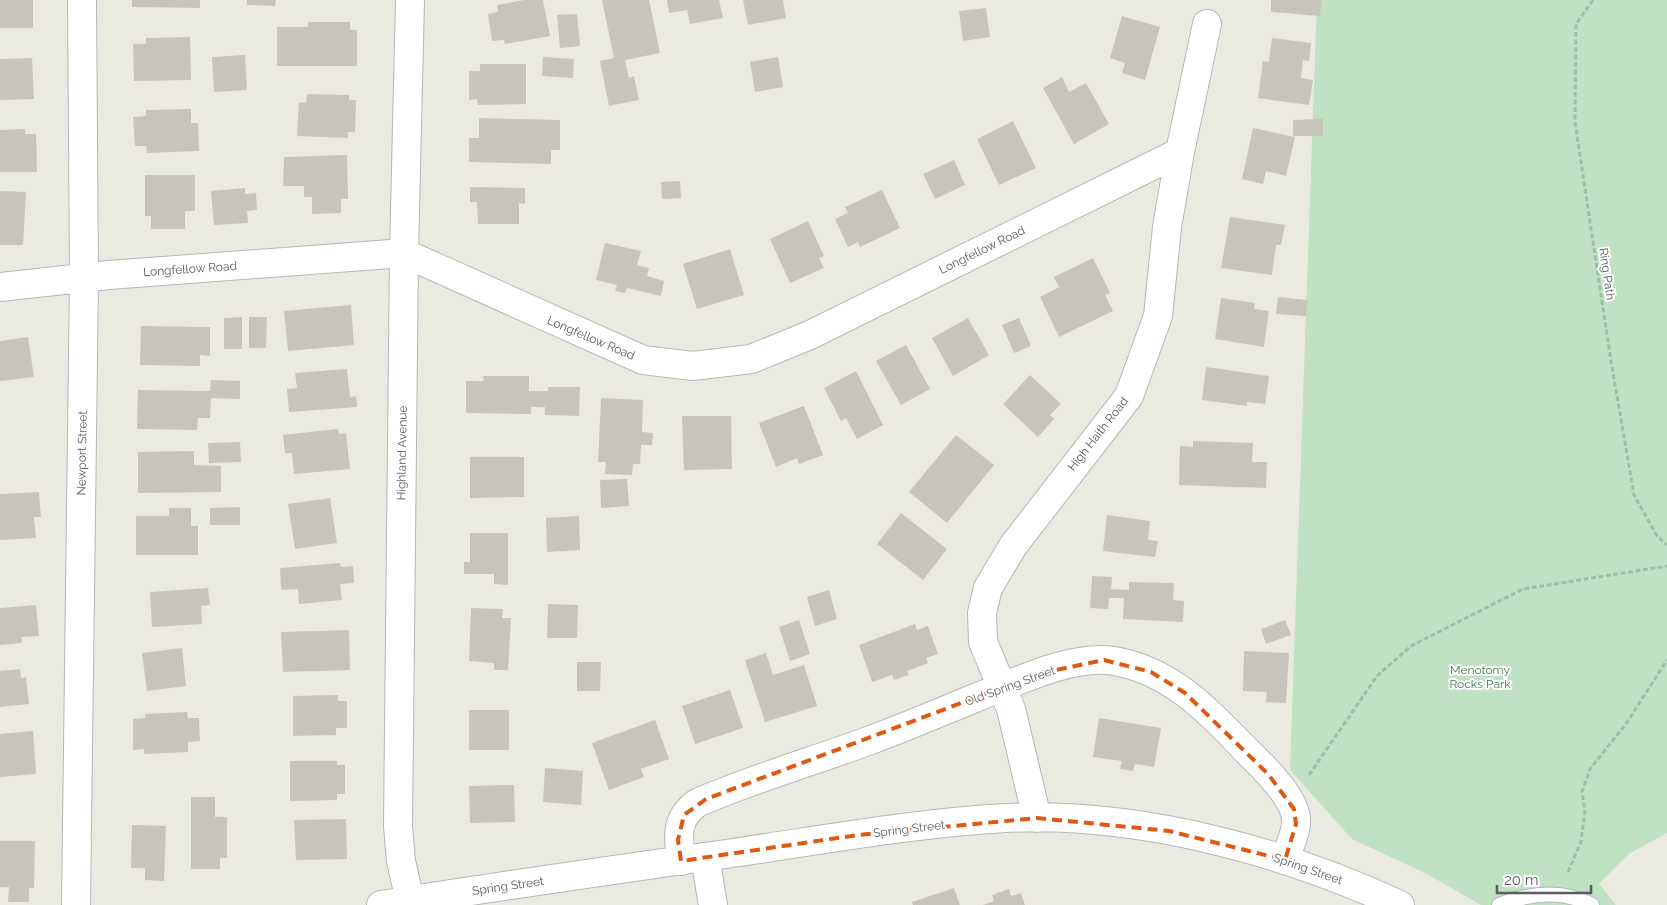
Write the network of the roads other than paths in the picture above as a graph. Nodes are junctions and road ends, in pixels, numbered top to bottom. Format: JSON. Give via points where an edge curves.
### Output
{"nodes":[{"id":1,"x":82,"y":0,"type":"edge"},
{"id":2,"x":410,"y":0,"type":"edge"},
{"id":3,"x":1207,"y":24,"type":"dead end"},
{"id":4,"x":1180,"y":152,"type":"junction"},
{"id":5,"x":404,"y":253,"type":"junction"},
{"id":6,"x":84,"y":278,"type":"junction"},
{"id":7,"x":0,"y":287,"type":"edge"},
{"id":8,"x":1003,"y":687,"type":"junction"},
{"id":9,"x":1037,"y":818,"type":"junction"},
{"id":10,"x":693,"y":859,"type":"junction"},
{"id":11,"x":1284,"y":860,"type":"junction"},
{"id":12,"x":410,"y":903,"type":"edge"},
{"id":13,"x":76,"y":905,"type":"edge"},
{"id":14,"x":381,"y":905,"type":"edge"},
{"id":15,"x":713,"y":905,"type":"edge"},
{"id":16,"x":1400,"y":905,"type":"edge"},
{"id":17,"x":1499,"y":905,"type":"edge"},
{"id":18,"x":1592,"y":905,"type":"edge"}],
"edges":[{"from":1,"to":6,"type":"street","name":"Newport Street"},
{"from":2,"to":5,"type":"street","name":"Highland Avenue"},
{"from":3,"to":4,"type":"street","name":"High Haith Road"},
{"from":4,"to":5,"type":"street","name":"Longfellow Road","via":[[810,335],[751,358],[693,366],[643,360]]},
{"from":4,"to":8,"type":"street","name":"High Haith Road","via":[[1167,227],[1158,316],[1129,396],[1013,546],[988,588],[981,632],[986,653]]},
{"from":5,"to":6,"type":"street","name":"Longfellow Road"},
{"from":5,"to":12,"type":"street","name":"Highland Avenue","via":[[398,826]]},
{"from":6,"to":7,"type":"street","name":"Longfellow Road"},
{"from":6,"to":13,"type":"street","name":"Newport Street"},
{"from":8,"to":9,"type":"street","name":"High Haith Road","via":[[1020,740]]},
{"from":8,"to":10,"type":"street","name":"Old Spring Street","via":[[868,741],[697,803],[680,822],[678,840]]},
{"from":8,"to":11,"type":"street","name":"Old Spring Street","via":[[1041,673],[1112,660],[1151,672],[1177,686],[1260,764],[1294,809],[1296,824]]},
{"from":9,"to":10,"type":"street","name":"Spring Street","via":[[916,827]]},
{"from":9,"to":11,"type":"street","name":"Spring Street","via":[[1169,831]]},
{"from":10,"to":12,"type":"street","name":"Spring Street"},
{"from":10,"to":15,"type":"street","name":"Old Spring Street"},
{"from":11,"to":16,"type":"street","name":"Spring Street"},
{"from":12,"to":14,"type":"street","name":"Spring Street"},
{"from":17,"to":18,"type":"lane","via":[[1558,893]]}]}
